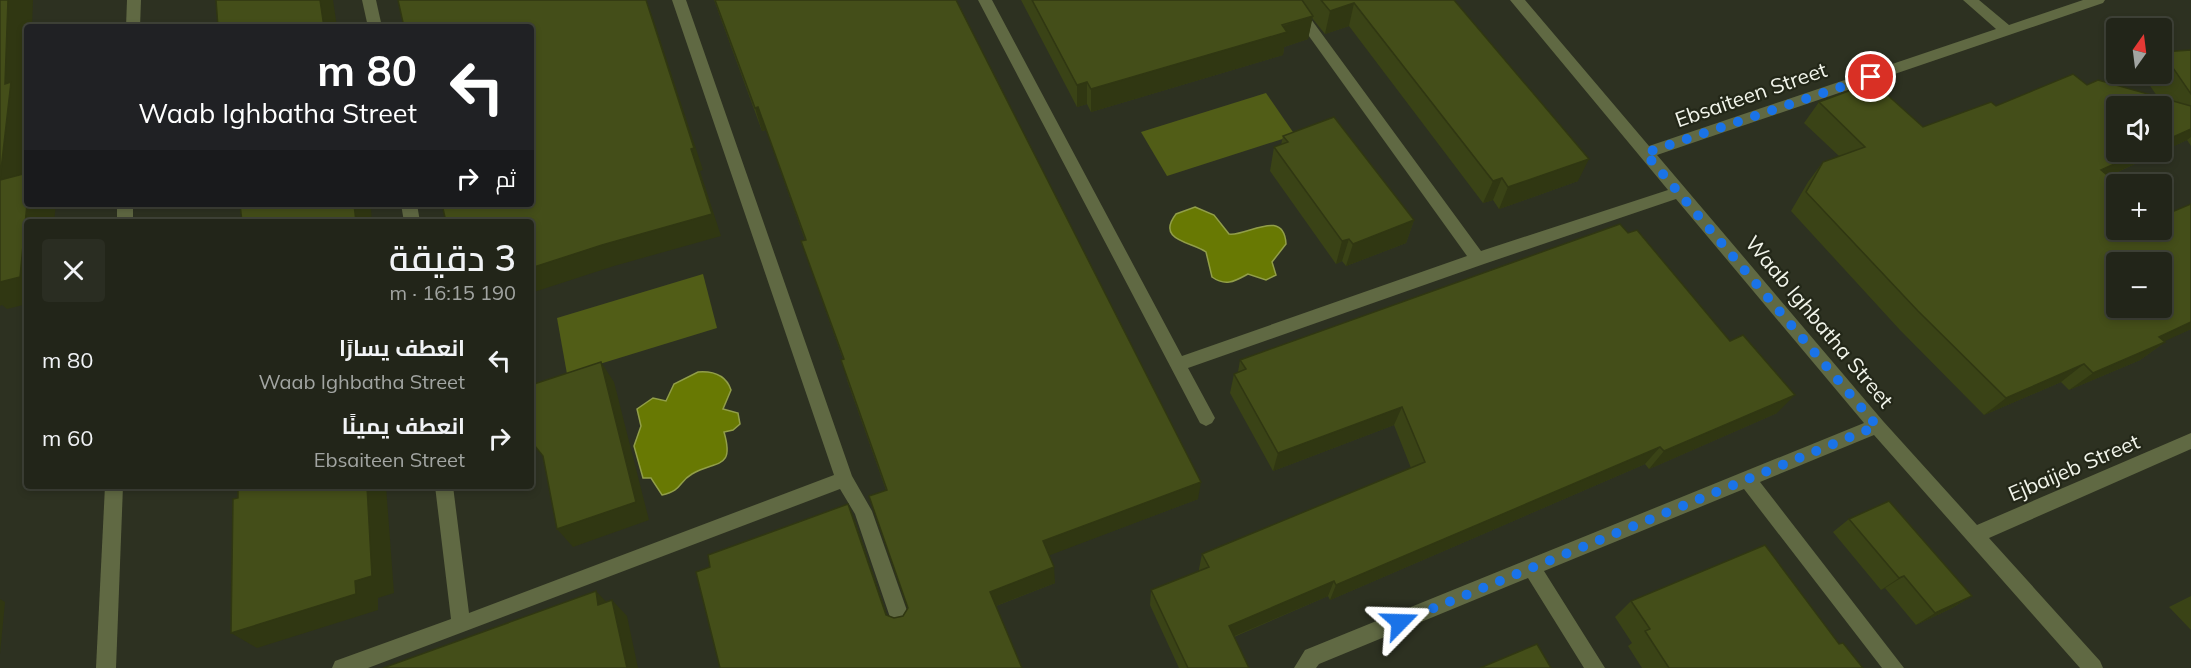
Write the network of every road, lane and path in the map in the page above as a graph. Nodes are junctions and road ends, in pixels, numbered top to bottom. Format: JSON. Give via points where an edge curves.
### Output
{"nodes":[{"id":1,"x":134,"y":0,"type":"edge"},
{"id":2,"x":369,"y":0,"type":"edge"},
{"id":3,"x":679,"y":0,"type":"edge"},
{"id":4,"x":985,"y":0,"type":"edge"},
{"id":5,"x":1290,"y":0,"type":"edge"},
{"id":6,"x":1517,"y":0,"type":"edge"},
{"id":7,"x":1970,"y":0,"type":"edge"},
{"id":8,"x":2098,"y":0,"type":"edge"},
{"id":9,"x":133,"y":24,"type":"edge"},
{"id":10,"x":374,"y":24,"type":"edge"},
{"id":11,"x":2007,"y":31,"type":"junction"},
{"id":12,"x":1645,"y":153,"type":"junction"},
{"id":13,"x":1679,"y":192,"type":"junction"},
{"id":14,"x":1478,"y":259,"type":"junction"},
{"id":15,"x":1177,"y":365,"type":"junction"},
{"id":16,"x":1206,"y":418,"type":"dead end"},
{"id":17,"x":1877,"y":426,"type":"junction"},
{"id":18,"x":2191,"y":441,"type":"edge"},
{"id":19,"x":844,"y":479,"type":"junction"},
{"id":20,"x":1747,"y":479,"type":"junction"},
{"id":21,"x":114,"y":489,"type":"edge"},
{"id":22,"x":444,"y":489,"type":"edge"},
{"id":23,"x":1975,"y":535,"type":"junction"},
{"id":24,"x":1532,"y":568,"type":"junction"},
{"id":25,"x":901,"y":622,"type":"edge"},
{"id":26,"x":461,"y":626,"type":"junction"},
{"id":27,"x":106,"y":668,"type":"edge"},
{"id":28,"x":342,"y":668,"type":"edge"},
{"id":29,"x":1304,"y":668,"type":"edge"},
{"id":30,"x":1595,"y":668,"type":"edge"},
{"id":31,"x":1894,"y":668,"type":"edge"},
{"id":32,"x":2092,"y":668,"type":"edge"}],
"edges":[{"from":1,"to":9,"type":"street"},
{"from":2,"to":10,"type":"street"},
{"from":3,"to":19,"type":"street"},
{"from":4,"to":15,"type":"street"},
{"from":5,"to":14,"type":"street"},
{"from":6,"to":12,"type":"street","name":"Waab Ighbatha Street"},
{"from":7,"to":11,"type":"street"},
{"from":8,"to":11,"type":"street","name":"Ebsaiteen Street"},
{"from":11,"to":12,"type":"street","name":"Ebsaiteen Street"},
{"from":12,"to":13,"type":"street","name":"Waab Ighbatha Street"},
{"from":13,"to":14,"type":"street"},
{"from":13,"to":17,"type":"street","name":"Waab Ighbatha Street"},
{"from":14,"to":15,"type":"street"},
{"from":15,"to":16,"type":"street"},
{"from":17,"to":20,"type":"street"},
{"from":17,"to":23,"type":"street","name":"Waab Ighbatha Street"},
{"from":18,"to":23,"type":"street","name":"Ejbaijeb Street"},
{"from":19,"to":25,"type":"street","via":[[863,511]]},
{"from":19,"to":26,"type":"street"},
{"from":20,"to":24,"type":"street"},
{"from":20,"to":31,"type":"street"},
{"from":21,"to":27,"type":"street"},
{"from":22,"to":26,"type":"street"},
{"from":23,"to":32,"type":"street","name":"Waab Ighbatha Street"},
{"from":24,"to":29,"type":"street","via":[[1312,657]]},
{"from":24,"to":30,"type":"street"},
{"from":26,"to":28,"type":"street"}]}
